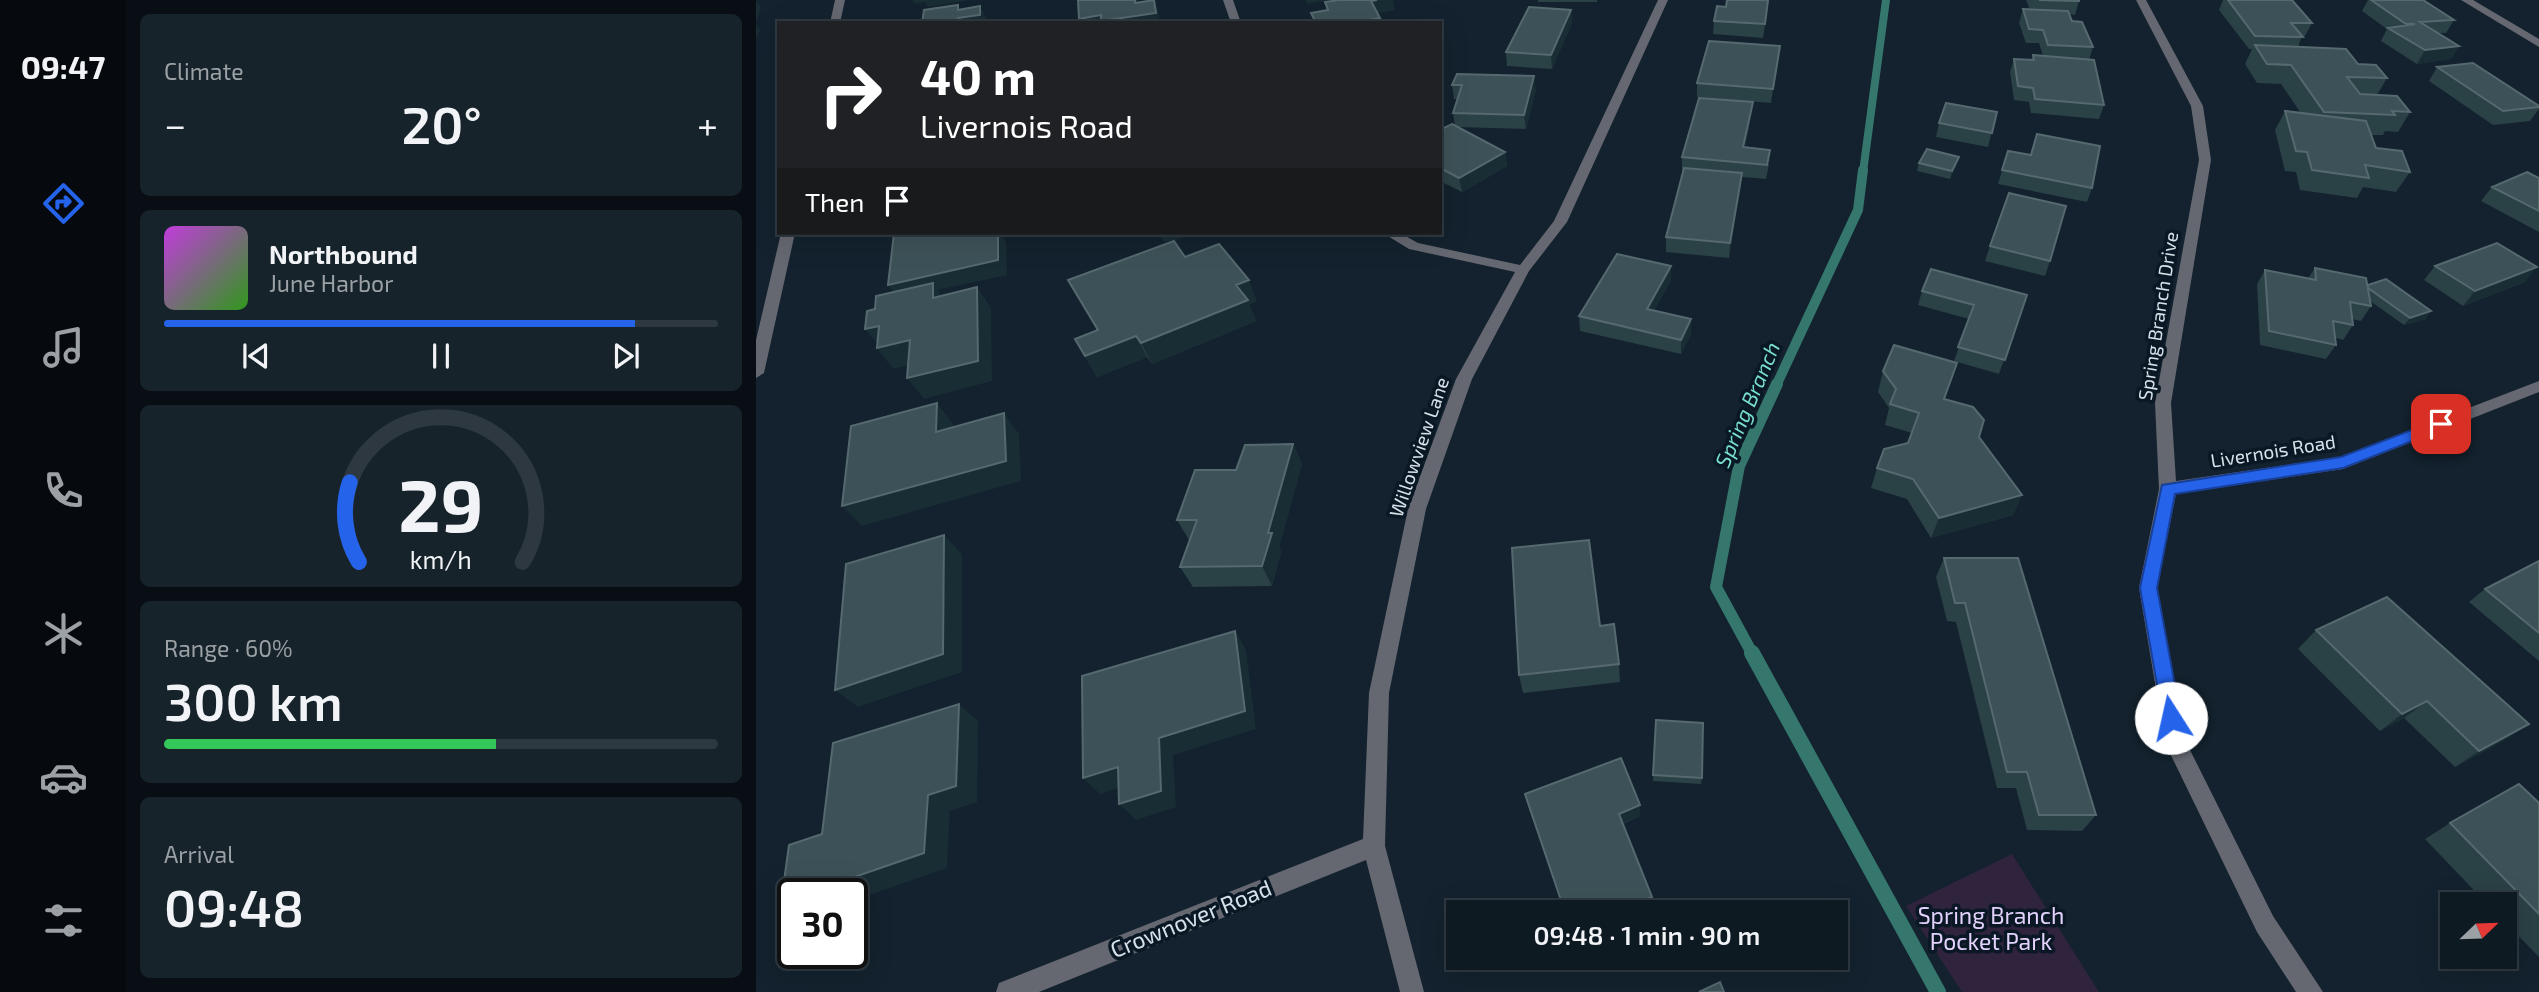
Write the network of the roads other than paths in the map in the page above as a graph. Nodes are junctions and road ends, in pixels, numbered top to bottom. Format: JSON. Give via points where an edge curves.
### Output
{"nodes":[{"id":1,"x":840,"y":0,"type":"edge"},
{"id":2,"x":1228,"y":0,"type":"edge"},
{"id":3,"x":1663,"y":0,"type":"edge"},
{"id":4,"x":2141,"y":0,"type":"edge"},
{"id":5,"x":2466,"y":0,"type":"edge"},
{"id":6,"x":835,"y":21,"type":"edge"},
{"id":7,"x":1235,"y":21,"type":"edge"},
{"id":8,"x":2539,"y":44,"type":"edge"},
{"id":9,"x":788,"y":235,"type":"edge"},
{"id":10,"x":1394,"y":235,"type":"edge"},
{"id":11,"x":1523,"y":270,"type":"junction"},
{"id":12,"x":756,"y":373,"type":"edge"},
{"id":13,"x":2539,"y":386,"type":"edge"},
{"id":14,"x":2168,"y":489,"type":"junction"},
{"id":15,"x":1374,"y":846,"type":"junction"},
{"id":16,"x":1008,"y":992,"type":"edge"},
{"id":17,"x":1412,"y":992,"type":"edge"},
{"id":18,"x":2311,"y":992,"type":"edge"}],
"edges":[{"from":1,"to":6,"type":"street"},
{"from":2,"to":7,"type":"street"},
{"from":3,"to":11,"type":"street","name":"Willowview Lane","via":[[1560,222]]},
{"from":4,"to":14,"type":"street","name":"Spring Branch Drive","via":[[2197,106],[2205,160],[2163,403]]},
{"from":5,"to":8,"type":"street"},
{"from":9,"to":12,"type":"street"},
{"from":10,"to":11,"type":"street","via":[[1414,246]]},
{"from":11,"to":15,"type":"street","name":"Willowview Lane","via":[[1464,379],[1416,509],[1379,692]]},
{"from":13,"to":14,"type":"street","name":"Livernois Road","via":[[2343,463]]},
{"from":14,"to":18,"type":"street","name":"Spring Branch Drive","via":[[2148,588],[2176,743],[2265,924]]},
{"from":15,"to":16,"type":"street","name":"Crownover Road"},
{"from":15,"to":17,"type":"street","name":"Willowview Lane"}]}
